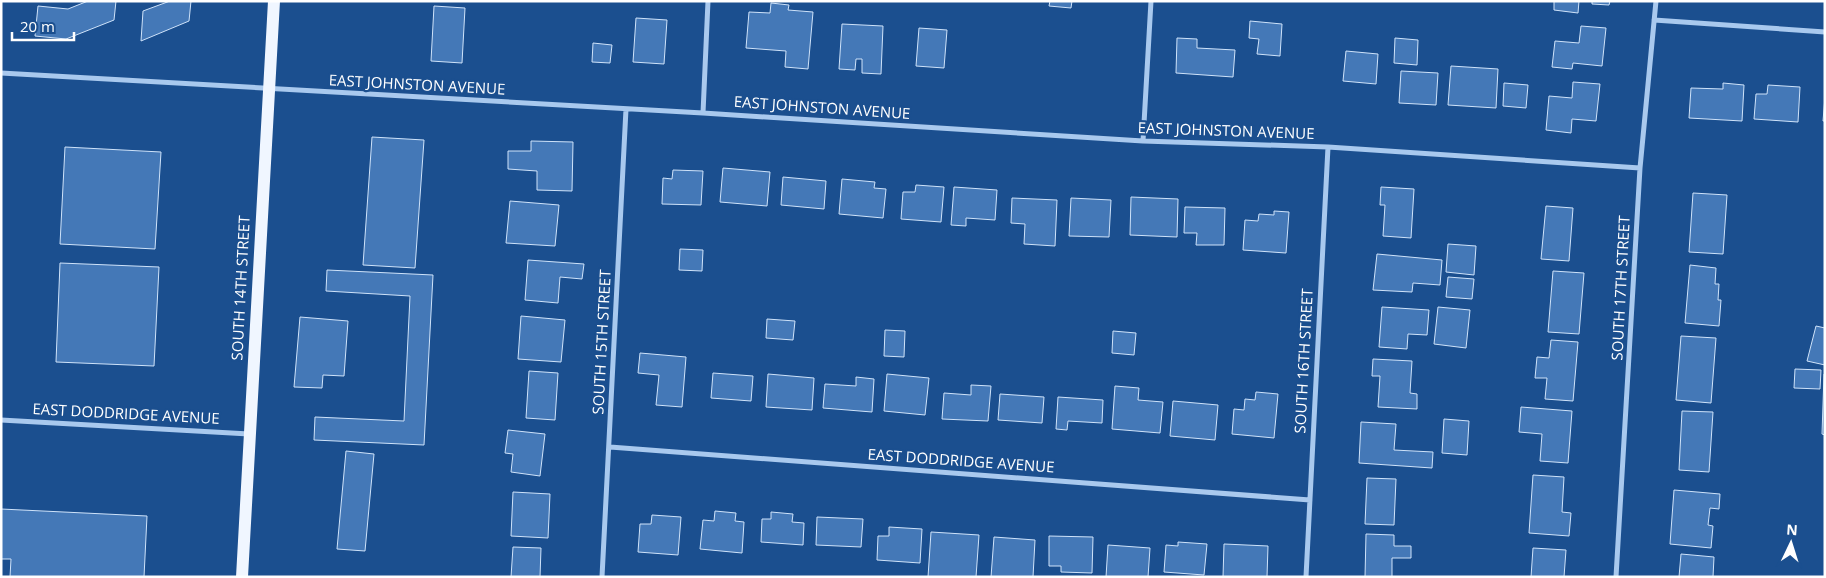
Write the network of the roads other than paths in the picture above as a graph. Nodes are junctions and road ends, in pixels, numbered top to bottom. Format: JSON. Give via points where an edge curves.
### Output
{"nodes":[{"id":1,"x":274,"y":1,"type":"edge"},
{"id":2,"x":708,"y":1,"type":"edge"},
{"id":3,"x":1151,"y":1,"type":"edge"},
{"id":4,"x":1656,"y":1,"type":"edge"},
{"id":5,"x":1654,"y":20,"type":"junction"},
{"id":6,"x":1825,"y":32,"type":"edge"},
{"id":7,"x":1,"y":73,"type":"edge"},
{"id":8,"x":268,"y":89,"type":"junction"},
{"id":9,"x":626,"y":109,"type":"junction"},
{"id":10,"x":704,"y":114,"type":"junction"},
{"id":11,"x":1143,"y":141,"type":"junction"},
{"id":12,"x":1328,"y":147,"type":"junction"},
{"id":13,"x":1640,"y":168,"type":"junction"},
{"id":14,"x":1,"y":420,"type":"edge"},
{"id":15,"x":250,"y":434,"type":"junction"},
{"id":16,"x":610,"y":447,"type":"junction"},
{"id":17,"x":1310,"y":500,"type":"junction"},
{"id":18,"x":242,"y":577,"type":"edge"},
{"id":19,"x":602,"y":577,"type":"edge"},
{"id":20,"x":1306,"y":577,"type":"edge"},
{"id":21,"x":1616,"y":577,"type":"edge"}],
"edges":[{"from":1,"to":8,"type":"main road","name":"SOUTH 14TH STREET"},
{"from":2,"to":10,"type":"street"},
{"from":3,"to":11,"type":"street"},
{"from":4,"to":5,"type":"street","name":"SOUTH 17TH STREET"},
{"from":5,"to":6,"type":"street"},
{"from":5,"to":13,"type":"street","name":"SOUTH 17TH STREET"},
{"from":7,"to":8,"type":"street","name":"EAST JOHNSTON AVENUE"},
{"from":8,"to":9,"type":"street","name":"EAST JOHNSTON AVENUE"},
{"from":8,"to":15,"type":"main road","name":"SOUTH 14TH STREET"},
{"from":9,"to":10,"type":"street","name":"EAST JOHNSTON AVENUE"},
{"from":9,"to":16,"type":"street","name":"SOUTH 15TH STREET"},
{"from":10,"to":11,"type":"street","name":"EAST JOHNSTON AVENUE"},
{"from":11,"to":12,"type":"street","name":"EAST JOHNSTON AVENUE"},
{"from":12,"to":13,"type":"street","name":"EAST JOHNSTON AVENUE"},
{"from":12,"to":17,"type":"street","name":"SOUTH 16TH STREET"},
{"from":13,"to":21,"type":"street","name":"SOUTH 17TH STREET"},
{"from":14,"to":15,"type":"street","name":"EAST DODDRIDGE AVENUE"},
{"from":15,"to":18,"type":"main road","name":"SOUTH 14TH STREET"},
{"from":16,"to":17,"type":"street","name":"EAST DODDRIDGE AVENUE"},
{"from":16,"to":19,"type":"street","name":"SOUTH 15TH STREET"},
{"from":17,"to":20,"type":"street","name":"SOUTH 16TH STREET"}]}
